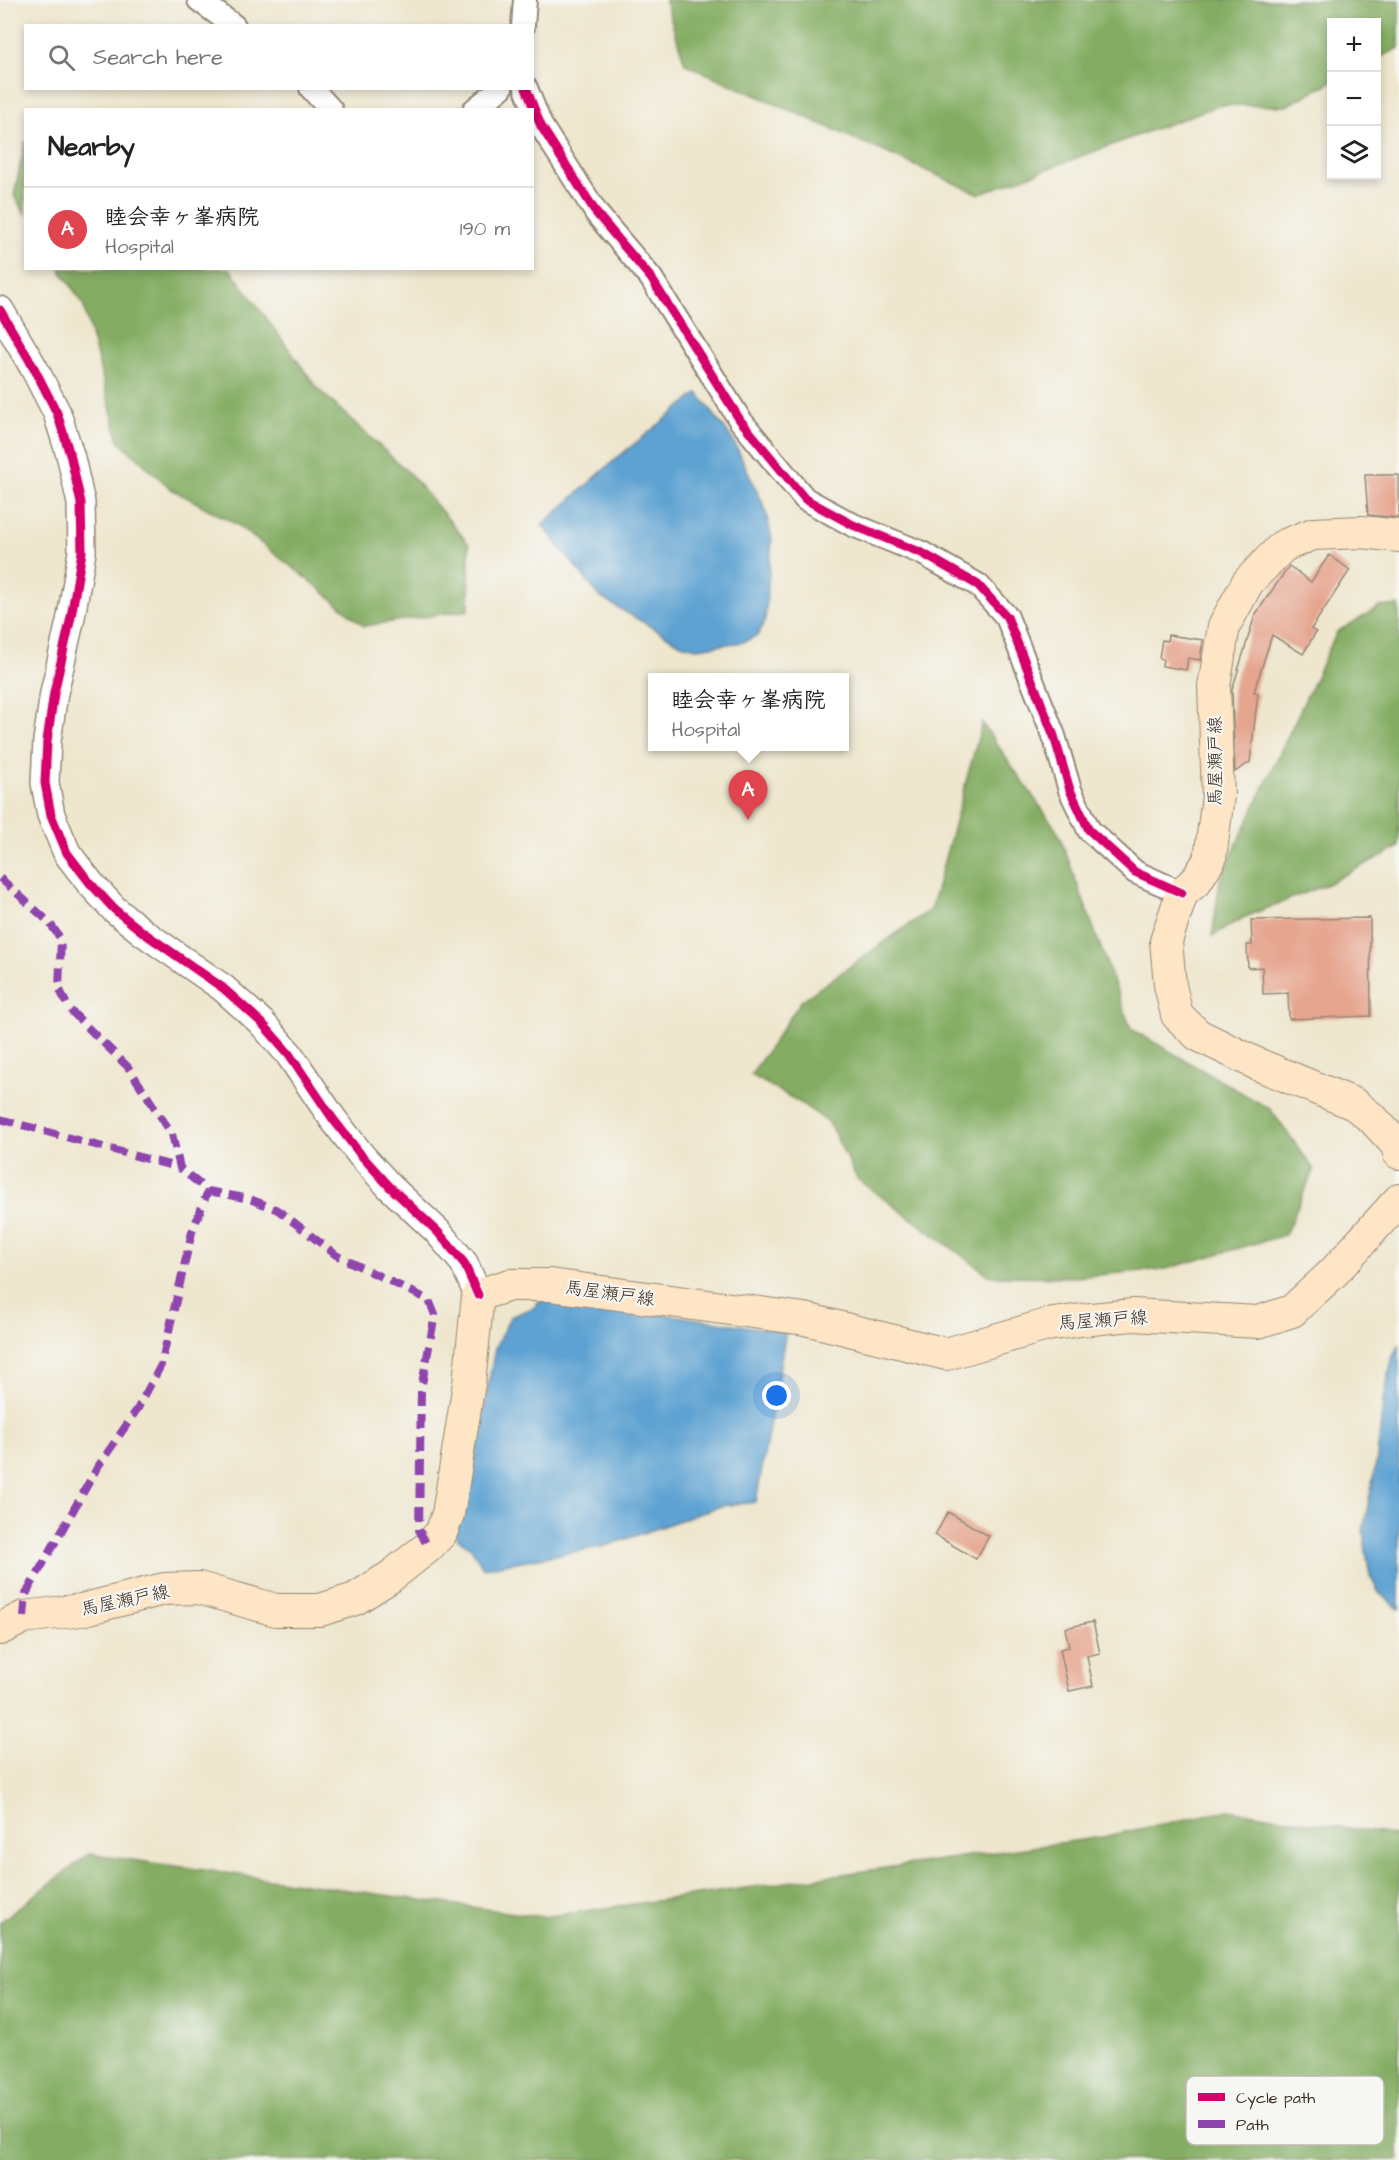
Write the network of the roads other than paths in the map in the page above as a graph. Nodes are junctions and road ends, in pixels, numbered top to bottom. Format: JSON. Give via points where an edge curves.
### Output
{"nodes":[{"id":1,"x":199,"y":0,"type":"edge"},
{"id":2,"x":525,"y":0,"type":"edge"},
{"id":3,"x":231,"y":24,"type":"edge"},
{"id":4,"x":523,"y":24,"type":"edge"},
{"id":5,"x":313,"y":90,"type":"edge"},
{"id":6,"x":499,"y":90,"type":"edge"},
{"id":7,"x":526,"y":90,"type":"edge"},
{"id":8,"x":329,"y":108,"type":"edge"},
{"id":9,"x":476,"y":108,"type":"edge"},
{"id":10,"x":533,"y":108,"type":"edge"},
{"id":11,"x":534,"y":109,"type":"edge"},
{"id":12,"x":0,"y":310,"type":"edge"},
{"id":13,"x":1399,"y":536,"type":"edge"},
{"id":14,"x":1182,"y":893,"type":"junction"},
{"id":15,"x":1399,"y":1153,"type":"edge"},
{"id":16,"x":1399,"y":1200,"type":"edge"},
{"id":17,"x":478,"y":1295,"type":"junction"},
{"id":18,"x":0,"y":1629,"type":"edge"}],
"edges":[{"from":1,"to":3,"type":"street"},
{"from":2,"to":4,"type":"street"},
{"from":5,"to":8,"type":"street"},
{"from":6,"to":9,"type":"street"},
{"from":7,"to":10,"type":"street"},
{"from":11,"to":14,"type":"street","via":[[597,214],[651,278],[740,420],[805,499],[853,525],[922,553],[978,585],[1007,617],[1054,736],[1070,790],[1089,830],[1135,872]]},
{"from":12,"to":17,"type":"street","via":[[57,414],[81,503],[82,552],[46,751],[45,783],[51,815],[67,853],[114,909],[223,988],[261,1022],[362,1155],[438,1231],[464,1263]]},
{"from":13,"to":14,"type":"main road","name":"馬屋瀬戸線","via":[[1362,532],[1313,534],[1283,546],[1248,582],[1224,626],[1214,686],[1218,796],[1210,859],[1196,882]]},
{"from":14,"to":15,"type":"main road","name":"馬屋瀬戸線","via":[[1166,941],[1177,1015],[1198,1035],[1354,1104],[1397,1145]]},
{"from":16,"to":17,"type":"main road","name":"馬屋瀬戸線","via":[[1335,1272],[1292,1311],[1258,1322],[1133,1315],[1081,1320],[1047,1325],[946,1354],[805,1319],[550,1285],[510,1285]]},
{"from":17,"to":18,"type":"main road","name":"馬屋瀬戸線","via":[[469,1383],[448,1514],[441,1533],[390,1577],[355,1599],[320,1610],[276,1610],[199,1588],[164,1589],[81,1610],[24,1617]]}]}
